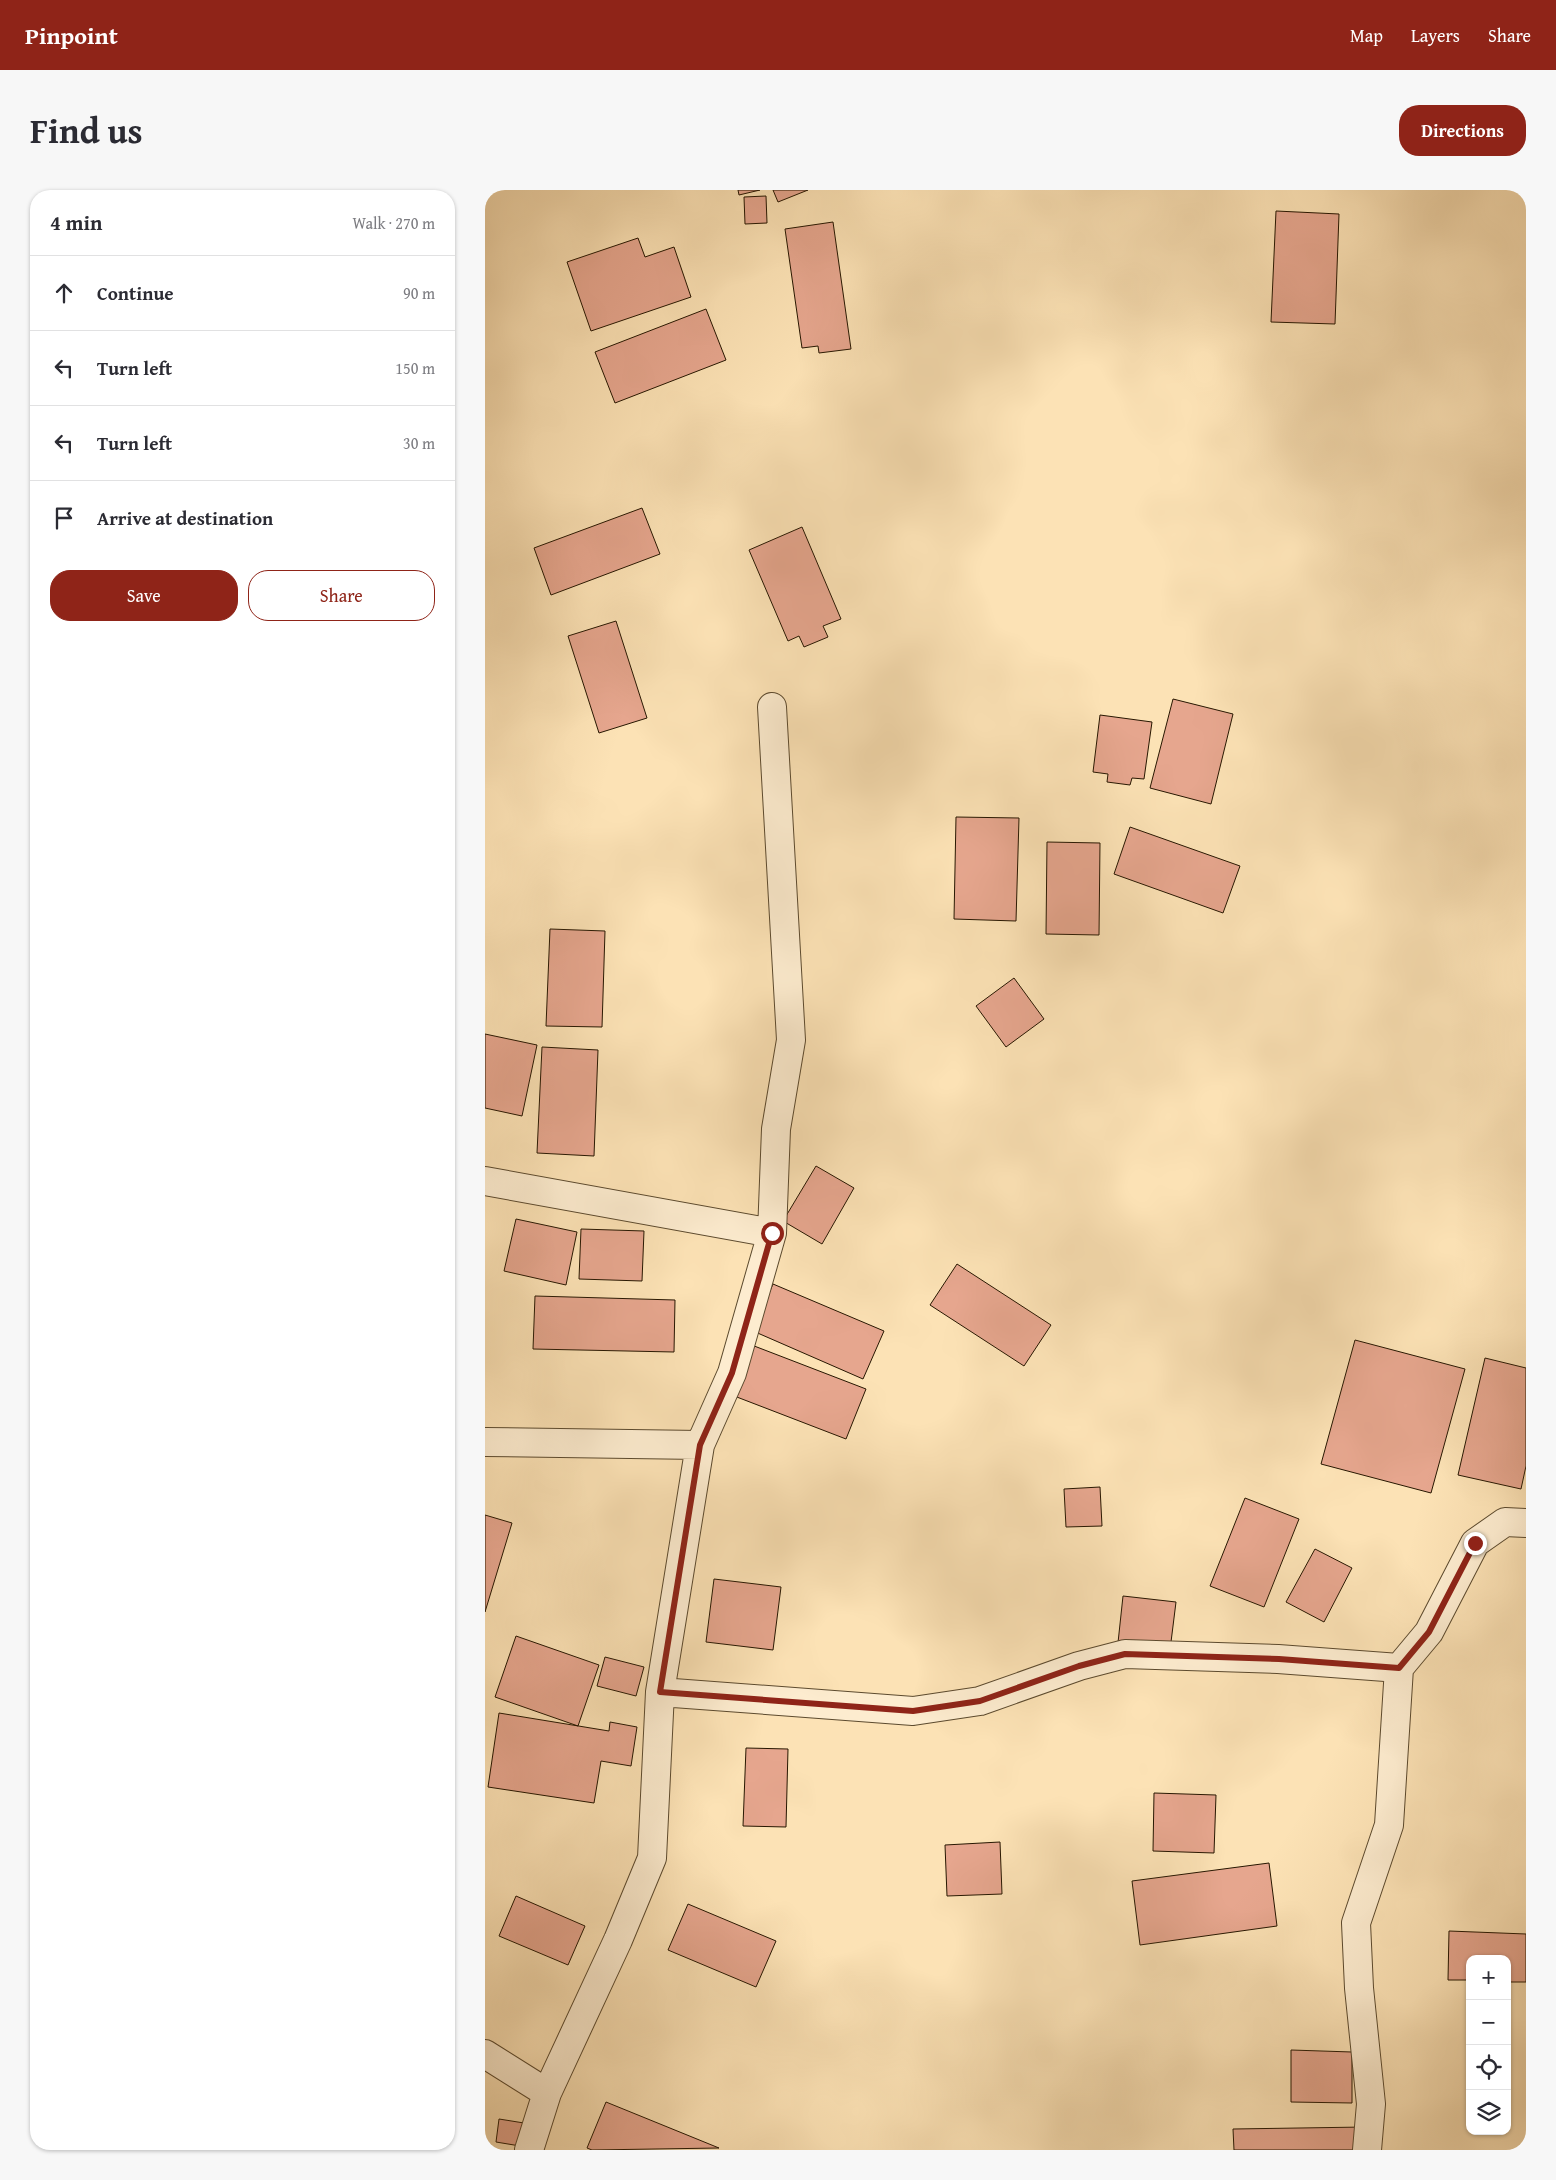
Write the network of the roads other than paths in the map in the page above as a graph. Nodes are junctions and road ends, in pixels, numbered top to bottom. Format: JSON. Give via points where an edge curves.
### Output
{"nodes":[{"id":1,"x":772,"y":707,"type":"dead end"},
{"id":2,"x":485,"y":1180,"type":"edge"},
{"id":3,"x":772,"y":1233,"type":"junction"},
{"id":4,"x":485,"y":1442,"type":"edge"},
{"id":5,"x":700,"y":1445,"type":"junction"},
{"id":6,"x":1526,"y":1523,"type":"edge"},
{"id":7,"x":1399,"y":1668,"type":"junction"},
{"id":8,"x":660,"y":1692,"type":"junction"},
{"id":9,"x":485,"y":2054,"type":"edge"},
{"id":10,"x":547,"y":2093,"type":"junction"},
{"id":11,"x":529,"y":2150,"type":"edge"},
{"id":12,"x":1367,"y":2150,"type":"edge"}],
"edges":[{"from":1,"to":3,"type":"street","via":[[791,1040],[776,1129]]},
{"from":2,"to":3,"type":"street"},
{"from":3,"to":5,"type":"street","via":[[732,1373]]},
{"from":4,"to":5,"type":"street"},
{"from":5,"to":8,"type":"street"},
{"from":6,"to":7,"type":"street","via":[[1505,1522],[1475,1543],[1429,1632]]},
{"from":7,"to":8,"type":"street","via":[[1279,1659],[1125,1654],[1079,1666],[980,1701],[913,1711]]},
{"from":7,"to":12,"type":"street","via":[[1389,1825],[1356,1923],[1371,2104]]},
{"from":8,"to":10,"type":"street","via":[[652,1858]]},
{"from":9,"to":10,"type":"street"},
{"from":10,"to":11,"type":"street"}]}
